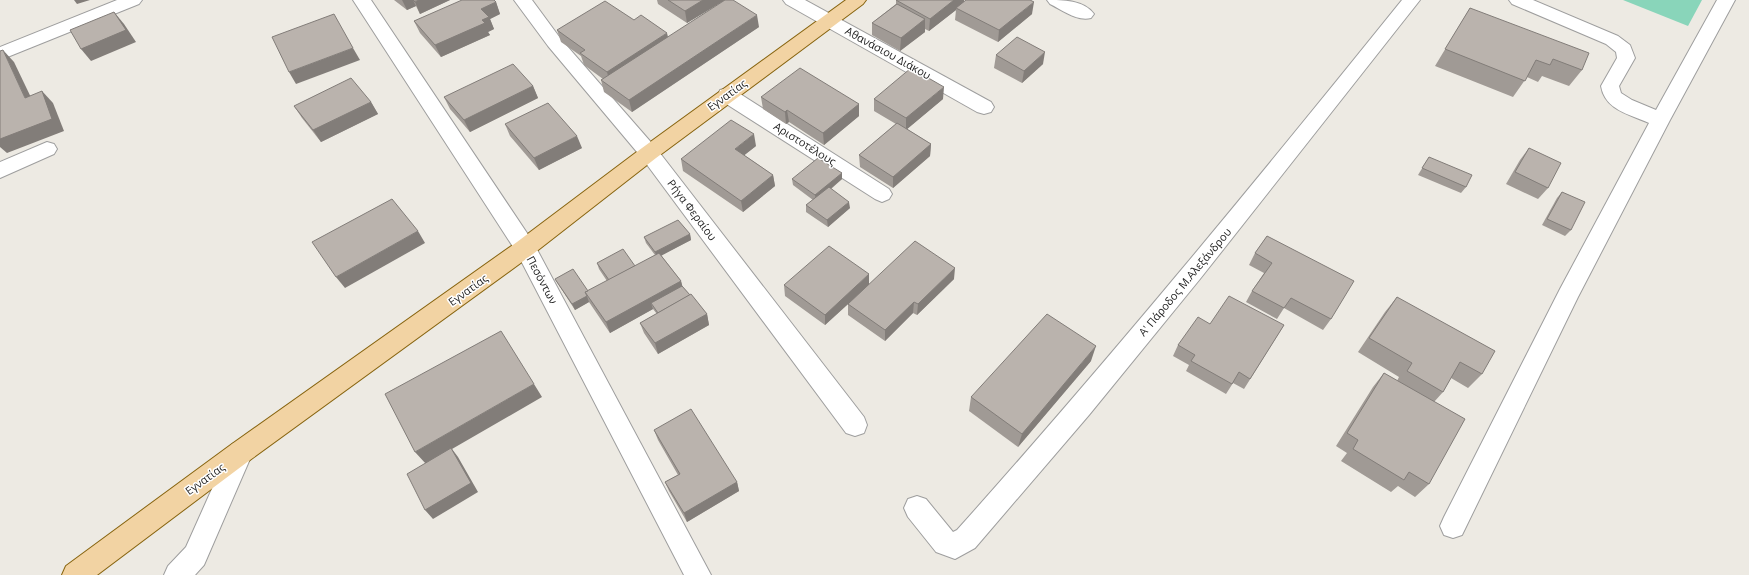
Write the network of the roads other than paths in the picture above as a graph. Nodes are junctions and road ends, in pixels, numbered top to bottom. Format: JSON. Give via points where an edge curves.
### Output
{"nodes":[{"id":1,"x":133,"y":0,"type":"edge"},
{"id":2,"x":362,"y":0,"type":"edge"},
{"id":3,"x":523,"y":0,"type":"edge"},
{"id":4,"x":792,"y":0,"type":"edge"},
{"id":5,"x":857,"y":0,"type":"edge"},
{"id":6,"x":1056,"y":0,"type":"edge"},
{"id":7,"x":1411,"y":0,"type":"edge"},
{"id":8,"x":1518,"y":0,"type":"edge"},
{"id":9,"x":1726,"y":0,"type":"edge"},
{"id":10,"x":1085,"y":14,"type":"dead end"},
{"id":11,"x":829,"y":20,"type":"junction"},
{"id":12,"x":0,"y":54,"type":"edge"},
{"id":13,"x":727,"y":95,"type":"junction"},
{"id":14,"x":984,"y":107,"type":"dead end"},
{"id":15,"x":1660,"y":120,"type":"junction"},
{"id":16,"x":47,"y":149,"type":"dead end"},
{"id":17,"x":649,"y":153,"type":"junction"},
{"id":18,"x":0,"y":171,"type":"edge"},
{"id":19,"x":882,"y":194,"type":"dead end"},
{"id":20,"x":526,"y":248,"type":"junction"},
{"id":21,"x":855,"y":424,"type":"dead end"},
{"id":22,"x":241,"y":452,"type":"junction"},
{"id":23,"x":917,"y":508,"type":"dead end"},
{"id":24,"x":1453,"y":526,"type":"dead end"},
{"id":25,"x":75,"y":575,"type":"edge"},
{"id":26,"x":177,"y":575,"type":"edge"},
{"id":27,"x":698,"y":575,"type":"edge"}],
"edges":[{"from":1,"to":12,"type":"street"},
{"from":2,"to":20,"type":"street","name":"Πεσόντων"},
{"from":3,"to":17,"type":"street","name":"Ρήγα Φεραίου","via":[[554,42]]},
{"from":4,"to":11,"type":"street","name":"Αθανάσιου Διάκου"},
{"from":5,"to":11,"type":"main road","name":"Εγνατίας"},
{"from":6,"to":10,"type":"street"},
{"from":7,"to":23,"type":"street","name":"Α' Πάροδος Μ.Αλεξάνδρου","via":[[1288,157],[1048,448],[966,539],[955,546],[945,543]]},
{"from":8,"to":15,"type":"street","via":[[1612,40],[1624,49],[1626,58],[1610,86],[1612,96],[1624,105]]},
{"from":9,"to":15,"type":"street"},
{"from":11,"to":13,"type":"main road","name":"Εγνατίας"},
{"from":11,"to":14,"type":"street","name":"Αθανάσιου Διάκου"},
{"from":13,"to":17,"type":"main road","name":"Εγνατίας"},
{"from":13,"to":19,"type":"street","name":"Αριστοτέλους"},
{"from":15,"to":24,"type":"street","via":[[1568,295]]},
{"from":16,"to":18,"type":"street"},
{"from":17,"to":20,"type":"main road","name":"Εγνατίας"},
{"from":17,"to":21,"type":"street","name":"Ρήγα Φεραίου"},
{"from":20,"to":22,"type":"main road","name":"Εγνατίας"},
{"from":20,"to":27,"type":"street","name":"Πεσόντων"},
{"from":22,"to":25,"type":"main road","name":"Εγνατίας"},
{"from":22,"to":26,"type":"street","via":[[195,556]]}]}
